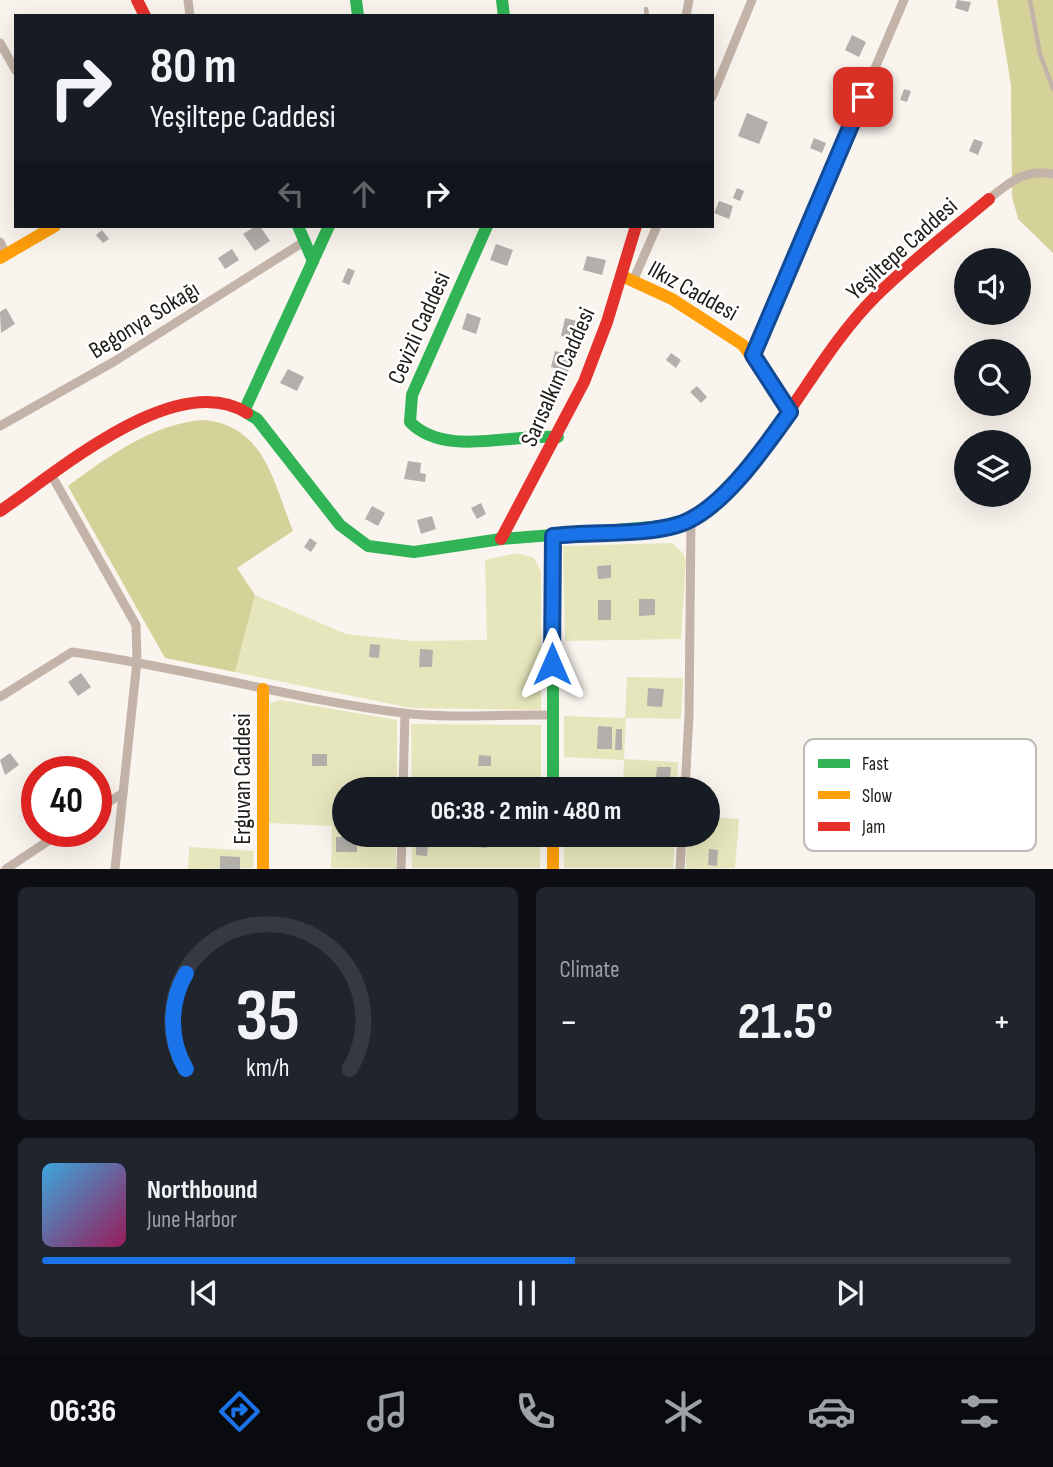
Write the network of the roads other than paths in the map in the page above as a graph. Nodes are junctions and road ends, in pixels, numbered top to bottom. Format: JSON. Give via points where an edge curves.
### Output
{"nodes":[{"id":1,"x":752,"y":0,"type":"edge"},
{"id":2,"x":904,"y":0,"type":"edge"},
{"id":3,"x":1030,"y":0,"type":"edge"},
{"id":4,"x":646,"y":9,"type":"dead end"},
{"id":5,"x":647,"y":14,"type":"edge"},
{"id":6,"x":0,"y":43,"type":"edge"},
{"id":7,"x":14,"y":68,"type":"edge"},
{"id":8,"x":1053,"y":89,"type":"edge"},
{"id":9,"x":714,"y":92,"type":"edge"},
{"id":10,"x":1053,"y":174,"type":"edge"},
{"id":11,"x":989,"y":199,"type":"joint"},
{"id":12,"x":52,"y":228,"type":"edge"},
{"id":13,"x":299,"y":228,"type":"edge"},
{"id":14,"x":328,"y":228,"type":"edge"},
{"id":15,"x":486,"y":228,"type":"edge"},
{"id":16,"x":636,"y":228,"type":"edge"},
{"id":17,"x":656,"y":228,"type":"edge"},
{"id":18,"x":305,"y":241,"type":"junction"},
{"id":19,"x":0,"y":242,"type":"edge"},
{"id":20,"x":3,"y":256,"type":"edge"},
{"id":21,"x":313,"y":261,"type":"junction"},
{"id":22,"x":628,"y":279,"type":"junction"},
{"id":23,"x":753,"y":355,"type":"junction"},
{"id":24,"x":245,"y":409,"type":"junction"},
{"id":25,"x":790,"y":412,"type":"junction"},
{"id":26,"x":0,"y":426,"type":"edge"},
{"id":27,"x":558,"y":437,"type":"junction"},
{"id":28,"x":52,"y":476,"type":"junction"},
{"id":29,"x":0,"y":511,"type":"edge"},
{"id":30,"x":691,"y":520,"type":"junction"},
{"id":31,"x":553,"y":536,"type":"junction"},
{"id":32,"x":501,"y":539,"type":"junction"},
{"id":33,"x":137,"y":661,"type":"junction"},
{"id":34,"x":263,"y":689,"type":"junction"},
{"id":35,"x":0,"y":697,"type":"edge"},
{"id":36,"x":405,"y":713,"type":"junction"},
{"id":37,"x":552,"y":715,"type":"junction"},
{"id":38,"x":403,"y":777,"type":"edge"},
{"id":39,"x":553,"y":777,"type":"edge"},
{"id":40,"x":686,"y":777,"type":"edge"},
{"id":41,"x":122,"y":793,"type":"junction"},
{"id":42,"x":112,"y":800,"type":"edge"},
{"id":43,"x":40,"y":847,"type":"edge"},
{"id":44,"x":402,"y":847,"type":"edge"},
{"id":45,"x":553,"y":847,"type":"edge"},
{"id":46,"x":681,"y":847,"type":"edge"},
{"id":47,"x":6,"y":869,"type":"edge"},
{"id":48,"x":115,"y":869,"type":"edge"},
{"id":49,"x":263,"y":869,"type":"edge"},
{"id":50,"x":401,"y":869,"type":"edge"},
{"id":51,"x":553,"y":869,"type":"edge"},
{"id":52,"x":680,"y":869,"type":"edge"}],
"edges":[{"from":1,"to":9,"type":"street"},
{"from":2,"to":23,"type":"street"},
{"from":3,"to":8,"type":"lane","via":[[1040,54]]},
{"from":4,"to":5,"type":"lane"},
{"from":6,"to":7,"type":"street"},
{"from":10,"to":11,"type":"street","via":[[1023,175]]},
{"from":11,"to":25,"type":"street","name":"Yeşiltepe Caddesi","via":[[864,309]]},
{"from":12,"to":20,"type":"street"},
{"from":13,"to":18,"type":"street"},
{"from":14,"to":21,"type":"street"},
{"from":15,"to":27,"type":"street","name":"Cevizli Caddesi","via":[[412,395],[410,422],[419,434],[435,440],[533,434]]},
{"from":16,"to":22,"type":"street","name":"Sarısalkım Caddesi"},
{"from":17,"to":22,"type":"street"},
{"from":18,"to":21,"type":"street"},
{"from":18,"to":26,"type":"street","name":"Begonya Sokağı","via":[[116,361]]},
{"from":19,"to":20,"type":"street"},
{"from":21,"to":24,"type":"street"},
{"from":22,"to":23,"type":"street","name":"Ilkız Caddesi","via":[[693,311]]},
{"from":22,"to":27,"type":"street","name":"Sarısalkım Caddesi"},
{"from":23,"to":25,"type":"street","name":"Ilkız Caddesi"},
{"from":24,"to":28,"type":"street","via":[[204,401],[163,409],[122,429]]},
{"from":24,"to":32,"type":"street","name":"Yeşiltepe Caddesi","via":[[268,431],[340,525],[368,546],[414,552]]},
{"from":25,"to":30,"type":"street","name":"Yeşiltepe Caddesi","via":[[733,483]]},
{"from":27,"to":32,"type":"street","name":"Sarısalkım Caddesi"},
{"from":28,"to":29,"type":"street"},
{"from":28,"to":33,"type":"street","via":[[136,625]]},
{"from":30,"to":31,"type":"street","name":"Yeşiltepe Caddesi","via":[[662,528]]},
{"from":30,"to":40,"type":"street"},
{"from":31,"to":32,"type":"street","name":"Yeşiltepe Caddesi"},
{"from":31,"to":37,"type":"street"},
{"from":33,"to":34,"type":"street"},
{"from":33,"to":35,"type":"street","via":[[72,652]]},
{"from":33,"to":41,"type":"street"},
{"from":34,"to":36,"type":"street"},
{"from":34,"to":49,"type":"street","name":"Erguvan Caddesi"},
{"from":36,"to":37,"type":"street"},
{"from":36,"to":38,"type":"street"},
{"from":37,"to":39,"type":"street"},
{"from":41,"to":42,"type":"street"},
{"from":41,"to":48,"type":"street"},
{"from":43,"to":47,"type":"street"},
{"from":44,"to":50,"type":"street"},
{"from":45,"to":51,"type":"street"},
{"from":46,"to":52,"type":"street"}]}
